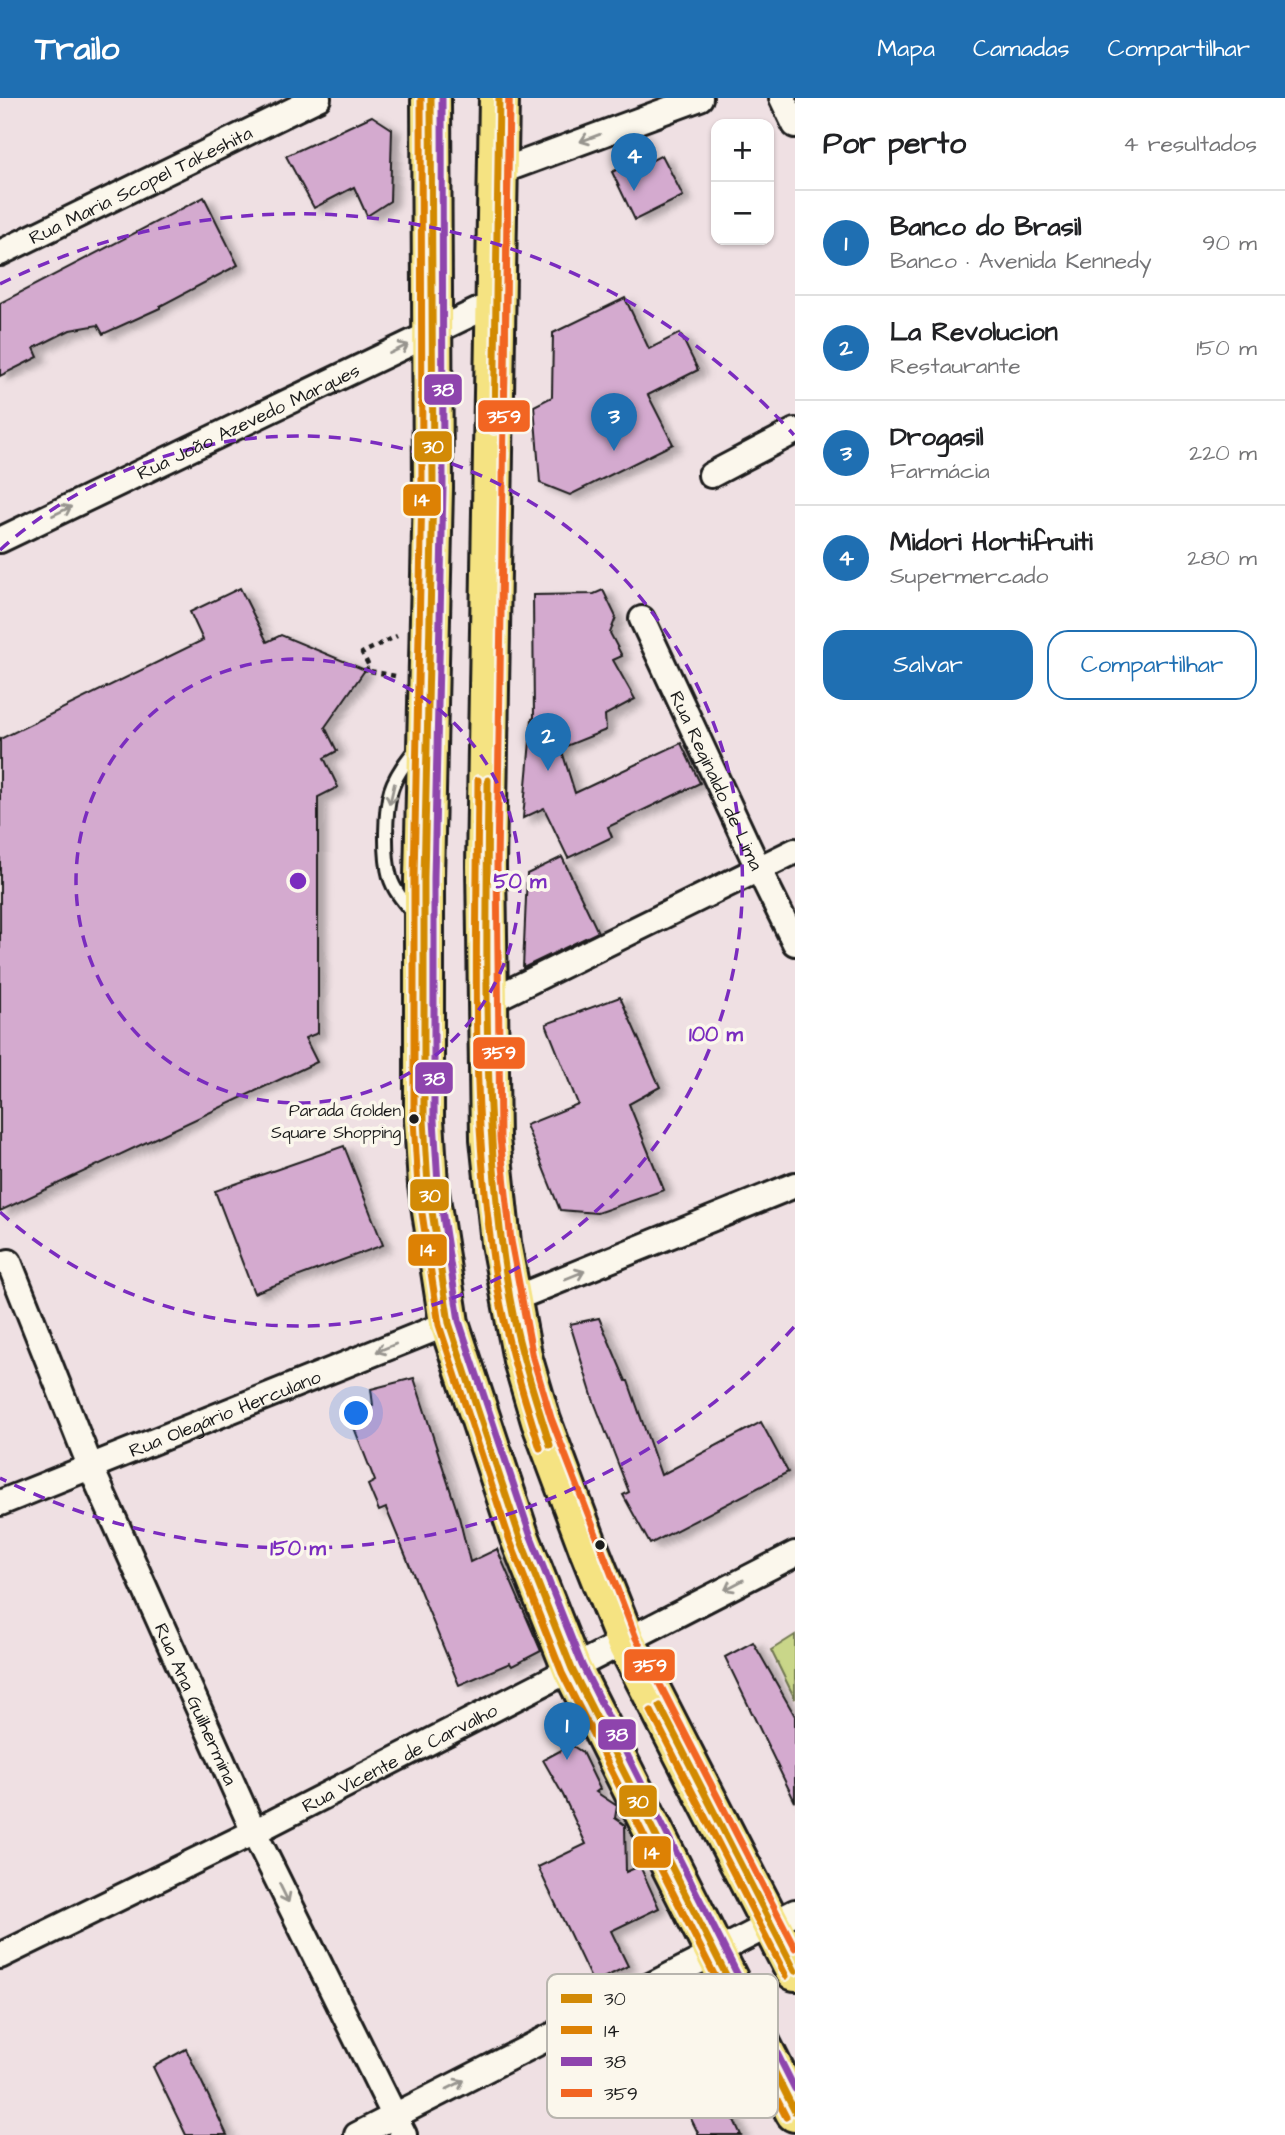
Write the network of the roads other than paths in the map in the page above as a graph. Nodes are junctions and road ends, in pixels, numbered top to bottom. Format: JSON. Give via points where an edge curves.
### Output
{"nodes":[{"id":1,"x":318,"y":98,"type":"edge"},
{"id":2,"x":432,"y":98,"type":"edge"},
{"id":3,"x":499,"y":98,"type":"edge"},
{"id":4,"x":700,"y":98,"type":"edge"},
{"id":5,"x":782,"y":98,"type":"edge"},
{"id":6,"x":795,"y":125,"type":"edge"},
{"id":7,"x":499,"y":172,"type":"junction"},
{"id":8,"x":0,"y":253,"type":"edge"},
{"id":9,"x":496,"y":302,"type":"junction"},
{"id":10,"x":433,"y":332,"type":"junction"},
{"id":11,"x":795,"y":431,"type":"edge"},
{"id":12,"x":711,"y":475,"type":"dead end"},
{"id":13,"x":0,"y":540,"type":"edge"},
{"id":14,"x":642,"y":619,"type":"dead end"},
{"id":15,"x":795,"y":851,"type":"edge"},
{"id":16,"x":759,"y":870,"type":"junction"},
{"id":17,"x":795,"y":943,"type":"edge"},
{"id":18,"x":488,"y":1002,"type":"junction"},
{"id":19,"x":795,"y":1185,"type":"edge"},
{"id":20,"x":9,"y":1262,"type":"dead end"},
{"id":21,"x":511,"y":1300,"type":"junction"},
{"id":22,"x":449,"y":1323,"type":"junction"},
{"id":23,"x":91,"y":1468,"type":"junction"},
{"id":24,"x":0,"y":1503,"type":"edge"},
{"id":25,"x":795,"y":1554,"type":"edge"},
{"id":26,"x":626,"y":1642,"type":"junction"},
{"id":27,"x":572,"y":1669,"type":"junction"},
{"id":28,"x":254,"y":1832,"type":"junction"},
{"id":29,"x":784,"y":1918,"type":"edge"},
{"id":30,"x":716,"y":1954,"type":"junction"},
{"id":31,"x":0,"y":1956,"type":"edge"},
{"id":32,"x":795,"y":1971,"type":"edge"},
{"id":33,"x":679,"y":1974,"type":"edge"},
{"id":34,"x":726,"y":1974,"type":"edge"},
{"id":35,"x":547,"y":2045,"type":"edge"},
{"id":36,"x":778,"y":2078,"type":"edge"},
{"id":37,"x":795,"y":2112,"type":"edge"},
{"id":38,"x":399,"y":2125,"type":"edge"},
{"id":39,"x":357,"y":2135,"type":"edge"}],
"edges":[{"from":1,"to":8,"type":"street","name":"Rua Maria Scopel Takeshita"},
{"from":2,"to":10,"type":"main road"},
{"from":3,"to":7,"type":"main road"},
{"from":4,"to":7,"type":"street","one_way":true},
{"from":5,"to":6,"type":"street"},
{"from":7,"to":9,"type":"main road"},
{"from":9,"to":10,"type":"street","name":"Rua João Azevedo Marques"},
{"from":9,"to":18,"type":"main road","via":[[487,748]]},
{"from":13,"to":10,"type":"street","name":"Rua João Azevedo Marques","one_way":true},
{"from":10,"to":22,"type":"main road","one_way":true,"via":[[424,1120],[428,1185]]},
{"from":11,"to":12,"type":"street"},
{"from":14,"to":16,"type":"street","name":"Rua Reginaldo de Lima"},
{"from":15,"to":16,"type":"street"},
{"from":16,"to":17,"type":"street","name":"Rua Reginaldo de Lima"},
{"from":16,"to":18,"type":"street"},
{"from":18,"to":21,"type":"main road","via":[[490,1139]]},
{"from":21,"to":19,"type":"street","one_way":true},
{"from":20,"to":23,"type":"street","name":"Rua Ana Guilhermina"},
{"from":21,"to":26,"type":"main road","via":[[541,1421]]},
{"from":22,"to":23,"type":"street","name":"Rua Olegário Herculano","one_way":true},
{"from":22,"to":27,"type":"main road","via":[[520,1538]]},
{"from":23,"to":24,"type":"street","name":"Rua Olegário Herculano"},
{"from":23,"to":28,"type":"street","name":"Rua Ana Guilhermina"},
{"from":25,"to":26,"type":"street","name":"Rua Vicente de Carvalho","one_way":true},
{"from":26,"to":27,"type":"street","name":"Rua Vicente de Carvalho"},
{"from":26,"to":29,"type":"main road"},
{"from":27,"to":28,"type":"street","name":"Rua Vicente de Carvalho"},
{"from":27,"to":30,"type":"main road"},
{"from":28,"to":31,"type":"street","name":"Rua Vicente de Carvalho"},
{"from":28,"to":38,"type":"street","name":"Rua Ana Guilhermina","one_way":true},
{"from":29,"to":30,"type":"street"},
{"from":29,"to":32,"type":"main road"},
{"from":33,"to":30,"type":"street","one_way":true},
{"from":30,"to":34,"type":"main road"},
{"from":38,"to":35,"type":"street","one_way":true},
{"from":36,"to":37,"type":"main road"},
{"from":38,"to":39,"type":"street"}]}
